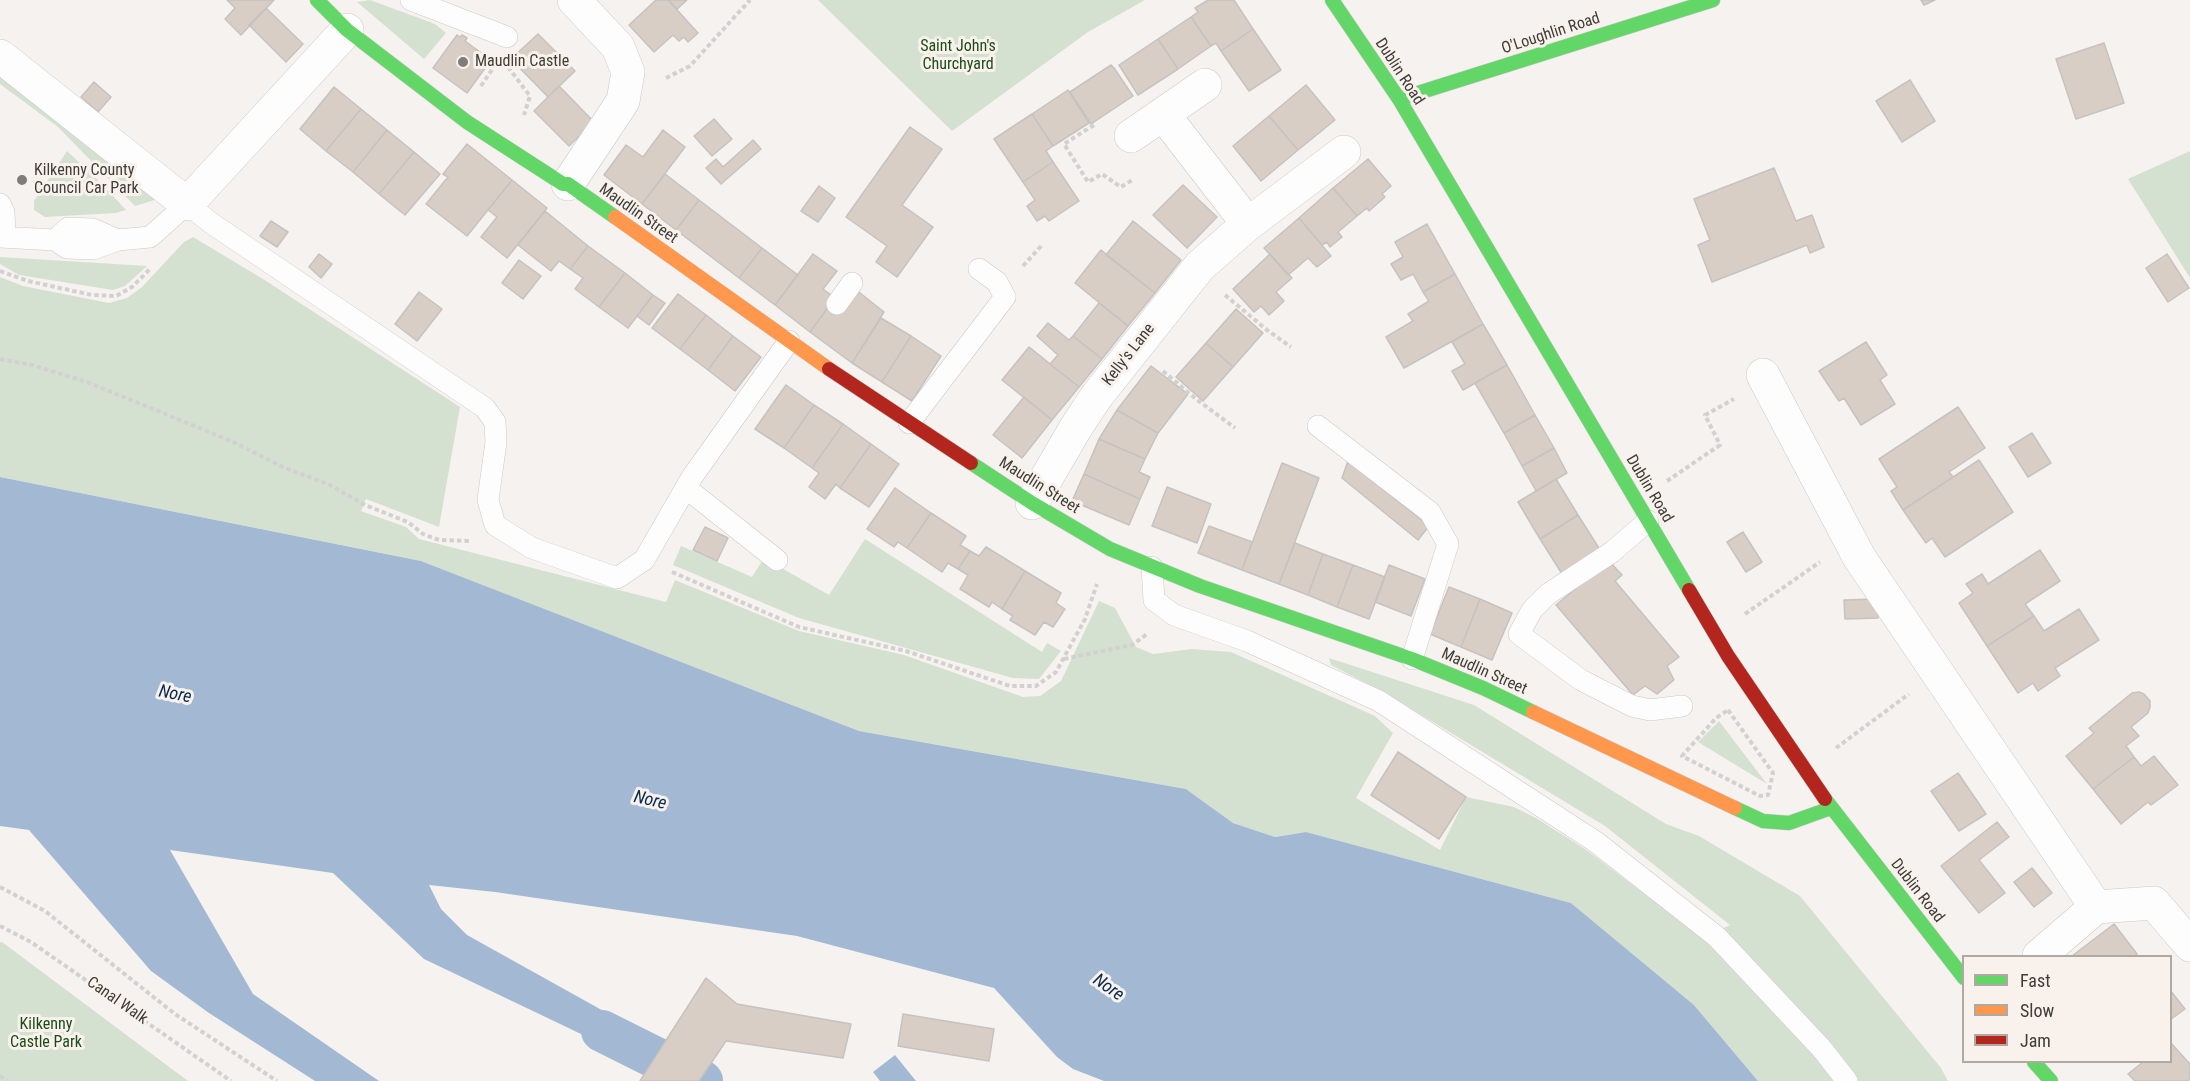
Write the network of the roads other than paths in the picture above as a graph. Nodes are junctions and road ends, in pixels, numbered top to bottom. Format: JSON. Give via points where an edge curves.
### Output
{"nodes":[{"id":1,"x":317,"y":0,"type":"edge"},
{"id":2,"x":411,"y":0,"type":"edge"},
{"id":3,"x":574,"y":0,"type":"edge"},
{"id":4,"x":1332,"y":0,"type":"edge"},
{"id":5,"x":1713,"y":0,"type":"edge"},
{"id":6,"x":347,"y":30,"type":"junction"},
{"id":7,"x":507,"y":37,"type":"dead end"},
{"id":8,"x":0,"y":56,"type":"edge"},
{"id":9,"x":1205,"y":85,"type":"dead end"},
{"id":10,"x":1399,"y":99,"type":"junction"},
{"id":11,"x":1163,"y":114,"type":"junction"},
{"id":12,"x":1131,"y":136,"type":"dead end"},
{"id":13,"x":1344,"y":152,"type":"dead end"},
{"id":14,"x":568,"y":184,"type":"junction"},
{"id":15,"x":0,"y":204,"type":"edge"},
{"id":16,"x":188,"y":204,"type":"junction"},
{"id":17,"x":1248,"y":224,"type":"junction"},
{"id":18,"x":2,"y":237,"type":"edge"},
{"id":19,"x":979,"y":269,"type":"dead end"},
{"id":20,"x":852,"y":283,"type":"dead end"},
{"id":21,"x":837,"y":304,"type":"dead end"},
{"id":22,"x":802,"y":342,"type":"junction"},
{"id":23,"x":1762,"y":375,"type":"dead end"},
{"id":24,"x":909,"y":423,"type":"junction"},
{"id":25,"x":1318,"y":426,"type":"dead end"},
{"id":26,"x":686,"y":488,"type":"junction"},
{"id":27,"x":1032,"y":503,"type":"junction"},
{"id":28,"x":1648,"y":521,"type":"junction"},
{"id":29,"x":777,"y":560,"type":"dead end"},
{"id":30,"x":1152,"y":567,"type":"junction"},
{"id":31,"x":1412,"y":659,"type":"junction"},
{"id":32,"x":1682,"y":706,"type":"dead end"},
{"id":33,"x":1831,"y":808,"type":"junction"},
{"id":34,"x":2096,"y":907,"type":"junction"},
{"id":35,"x":2190,"y":945,"type":"edge"},
{"id":36,"x":2041,"y":955,"type":"edge"},
{"id":37,"x":1962,"y":975,"type":"edge"},
{"id":38,"x":2035,"y":1063,"type":"edge"},
{"id":39,"x":1846,"y":1081,"type":"edge"},
{"id":40,"x":2051,"y":1081,"type":"edge"}],
"edges":[{"from":1,"to":6,"type":"street","name":"Maudlin Street"},
{"from":2,"to":7,"type":"lane"},
{"from":3,"to":14,"type":"street","via":[[618,47],[628,72],[623,101]]},
{"from":4,"to":10,"type":"street","name":"Dublin Road"},
{"from":5,"to":10,"type":"street","name":"O'Loughlin Road"},
{"from":6,"to":14,"type":"street","name":"Maudlin Street","via":[[467,122]]},
{"from":6,"to":16,"type":"street"},
{"from":8,"to":16,"type":"street"},
{"from":9,"to":11,"type":"street"},
{"from":10,"to":28,"type":"street","name":"Dublin Road"},
{"from":11,"to":12,"type":"street"},
{"from":11,"to":17,"type":"street"},
{"from":13,"to":17,"type":"street","name":"Kelly's Lane"},
{"from":14,"to":22,"type":"street","name":"Maudlin Street"},
{"from":15,"to":18,"type":"lane","via":[[4,212]]},
{"from":16,"to":18,"type":"lane","via":[[150,237],[118,240],[93,229],[68,228],[56,240]]},
{"from":16,"to":26,"type":"lane","via":[[485,408],[495,422],[488,500],[495,525],[532,548],[617,578],[644,560]]},
{"from":17,"to":27,"type":"street","name":"Kelly's Lane","via":[[1196,270],[1096,397]]},
{"from":19,"to":24,"type":"lane","via":[[997,282],[1005,297]]},
{"from":20,"to":21,"type":"lane"},
{"from":22,"to":24,"type":"street","name":"Maudlin Street"},
{"from":22,"to":26,"type":"lane"},
{"from":23,"to":34,"type":"street","via":[[1865,566]]},
{"from":24,"to":27,"type":"street","name":"Maudlin Street"},
{"from":25,"to":31,"type":"lane","via":[[1430,512],[1449,544]]},
{"from":26,"to":29,"type":"lane"},
{"from":27,"to":30,"type":"street","name":"Maudlin Street","via":[[1110,549]]},
{"from":28,"to":32,"type":"lane","via":[[1612,552],[1548,594],[1532,610],[1519,634],[1581,680],[1632,706],[1650,710]]},
{"from":28,"to":33,"type":"street","name":"Dublin Road","via":[[1728,656]]},
{"from":30,"to":31,"type":"street","name":"Maudlin Street"},
{"from":30,"to":39,"type":"lane","via":[[1154,600],[1174,615],[1247,641],[1379,702],[1596,842],[1718,937],[1822,1049]]},
{"from":31,"to":33,"type":"street","name":"Maudlin Street","via":[[1483,688],[1763,821],[1789,823]]},
{"from":33,"to":37,"type":"street","name":"Dublin Road"},
{"from":34,"to":35,"type":"street","via":[[2154,903]]},
{"from":34,"to":36,"type":"street"},
{"from":38,"to":40,"type":"street"}]}
